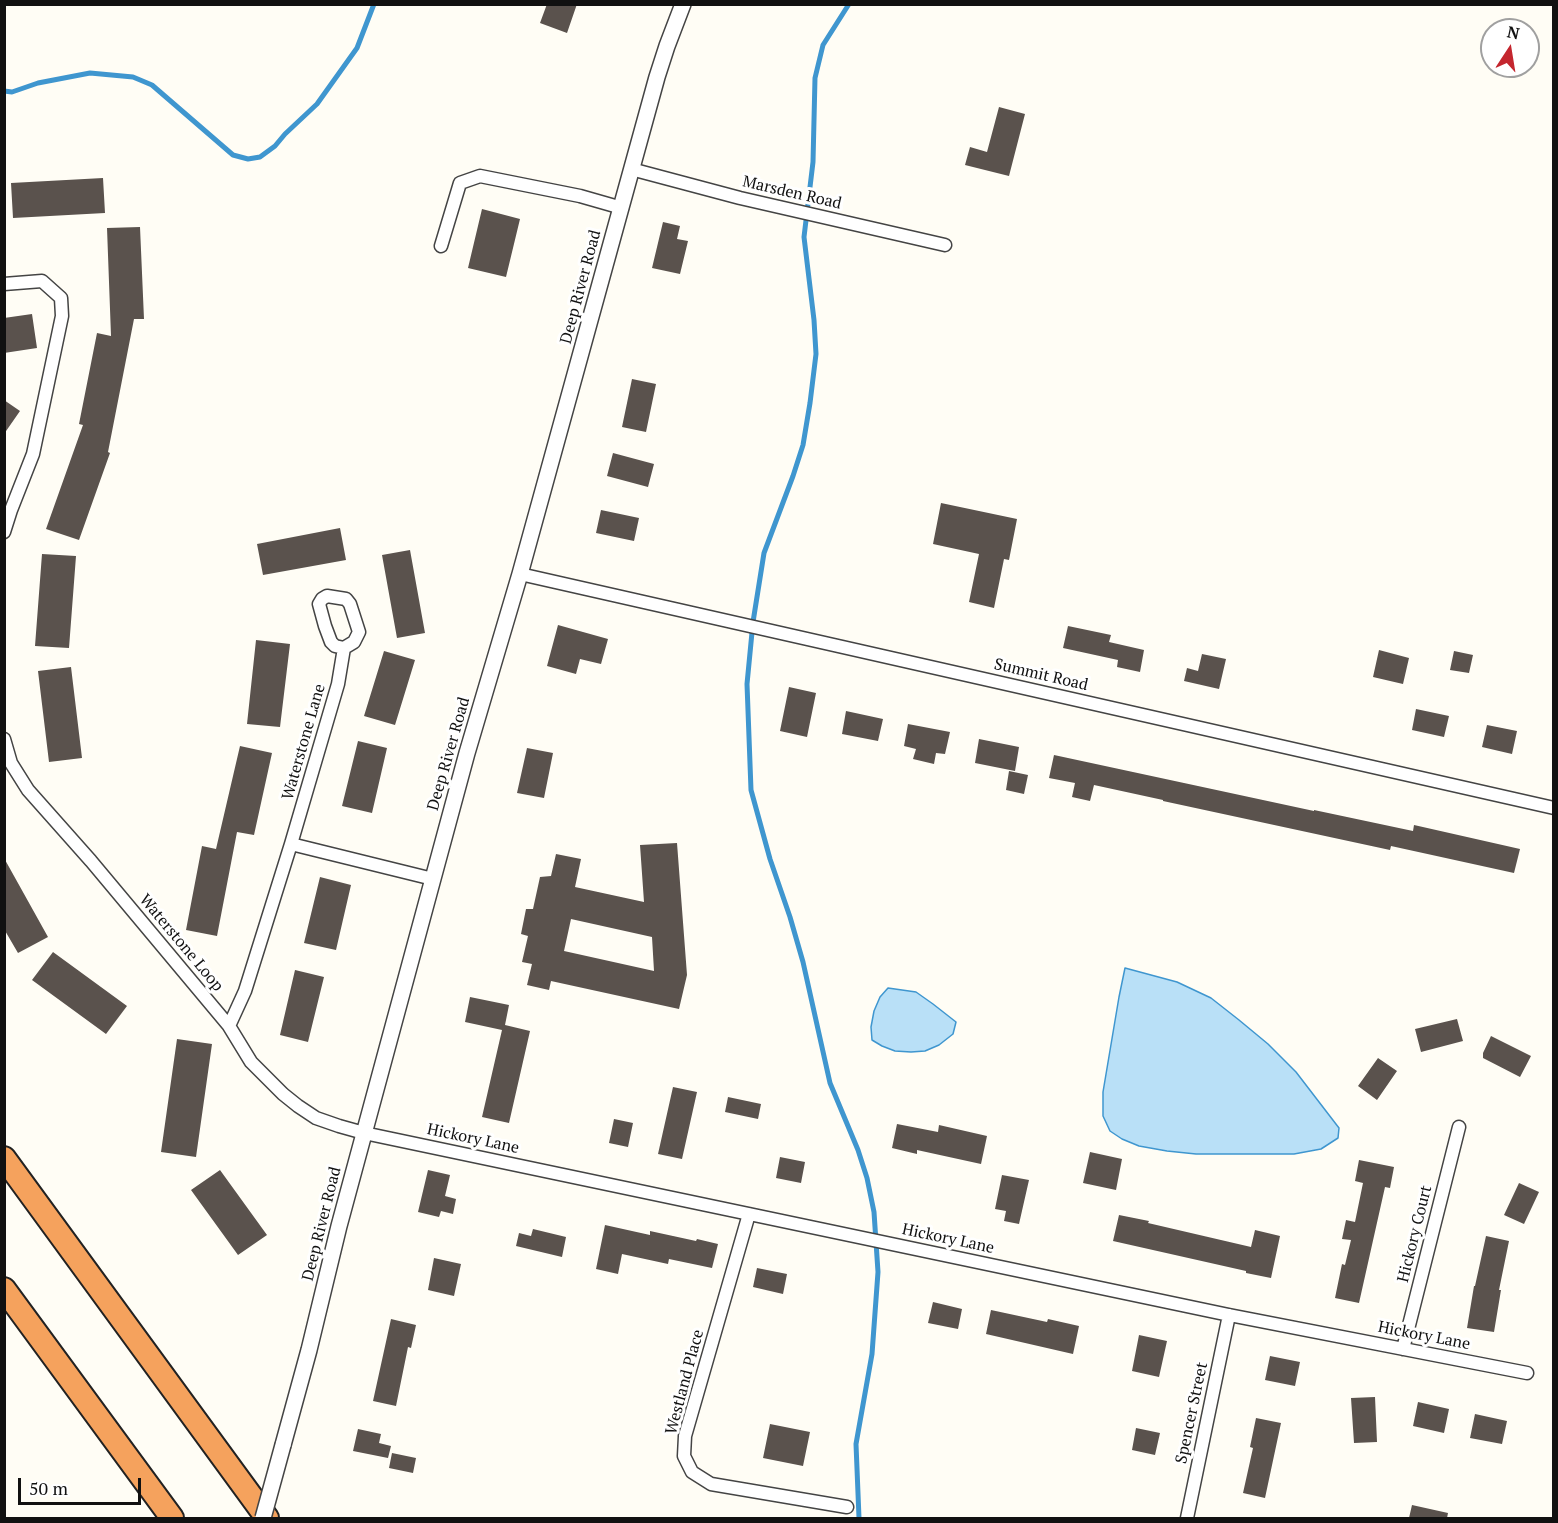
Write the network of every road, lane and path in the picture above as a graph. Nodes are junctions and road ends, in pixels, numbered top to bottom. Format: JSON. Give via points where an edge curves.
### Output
{"nodes":[{"id":1,"x":683,"y":4,"type":"edge"},
{"id":2,"x":631,"y":170,"type":"junction"},
{"id":3,"x":622,"y":207,"type":"junction"},
{"id":4,"x":945,"y":245,"type":"dead end"},
{"id":5,"x":441,"y":246,"type":"dead end"},
{"id":6,"x":4,"y":284,"type":"edge"},
{"id":7,"x":4,"y":532,"type":"edge"},
{"id":8,"x":520,"y":574,"type":"junction"},
{"id":9,"x":344,"y":648,"type":"dead end"},
{"id":10,"x":4,"y":739,"type":"edge"},
{"id":11,"x":1554,"y":808,"type":"edge"},
{"id":12,"x":291,"y":844,"type":"junction"},
{"id":13,"x":433,"y":879,"type":"junction"},
{"id":14,"x":229,"y":1026,"type":"junction"},
{"id":15,"x":1460,"y":1127,"type":"dead end"},
{"id":16,"x":364,"y":1133,"type":"junction"},
{"id":17,"x":4,"y":1158,"type":"edge"},
{"id":18,"x":748,"y":1214,"type":"junction"},
{"id":19,"x":4,"y":1289,"type":"edge"},
{"id":20,"x":1229,"y":1315,"type":"junction"},
{"id":21,"x":1402,"y":1349,"type":"junction"},
{"id":22,"x":1527,"y":1373,"type":"dead end"},
{"id":23,"x":847,"y":1507,"type":"dead end"},
{"id":24,"x":172,"y":1518,"type":"edge"},
{"id":25,"x":265,"y":1518,"type":"edge"},
{"id":26,"x":1187,"y":1518,"type":"edge"}],
"edges":[{"from":1,"to":2,"type":"street","name":"Deep River Road"},
{"from":2,"to":3,"type":"street","name":"Deep River Road"},
{"from":2,"to":4,"type":"street","name":"Marsden Road"},
{"from":3,"to":5,"type":"street","via":[[480,176],[460,183]]},
{"from":3,"to":8,"type":"street","name":"Deep River Road"},
{"from":6,"to":7,"type":"street","via":[[42,281],[61,298],[62,316],[33,454]]},
{"from":8,"to":11,"type":"street","name":"Summit Road"},
{"from":8,"to":13,"type":"street","name":"Deep River Road"},
{"from":9,"to":12,"type":"street","name":"Waterstone Lane","via":[[338,684]]},
{"from":10,"to":14,"type":"street","name":"Waterstone Loop","via":[[11,763],[28,790]]},
{"from":12,"to":13,"type":"street"},
{"from":12,"to":14,"type":"street","name":"Waterstone Lane","via":[[245,991]]},
{"from":13,"to":16,"type":"street","name":"Deep River Road"},
{"from":14,"to":16,"type":"street","name":"Waterstone Loop","via":[[251,1062],[298,1106],[316,1118]]},
{"from":15,"to":21,"type":"street","name":"Hickory Court"},
{"from":16,"to":18,"type":"street","name":"Hickory Lane"},
{"from":16,"to":25,"type":"street","name":"Deep River Road","bridge":true},
{"from":17,"to":25,"type":"highway"},
{"from":18,"to":20,"type":"street","name":"Hickory Lane"},
{"from":18,"to":23,"type":"street","name":"Westland Place","via":[[685,1436],[684,1456],[692,1472],[711,1484]]},
{"from":19,"to":24,"type":"highway"},
{"from":20,"to":21,"type":"street","name":"Hickory Lane"},
{"from":20,"to":26,"type":"street","name":"Spencer Street"},
{"from":21,"to":22,"type":"street","name":"Hickory Lane"}]}
